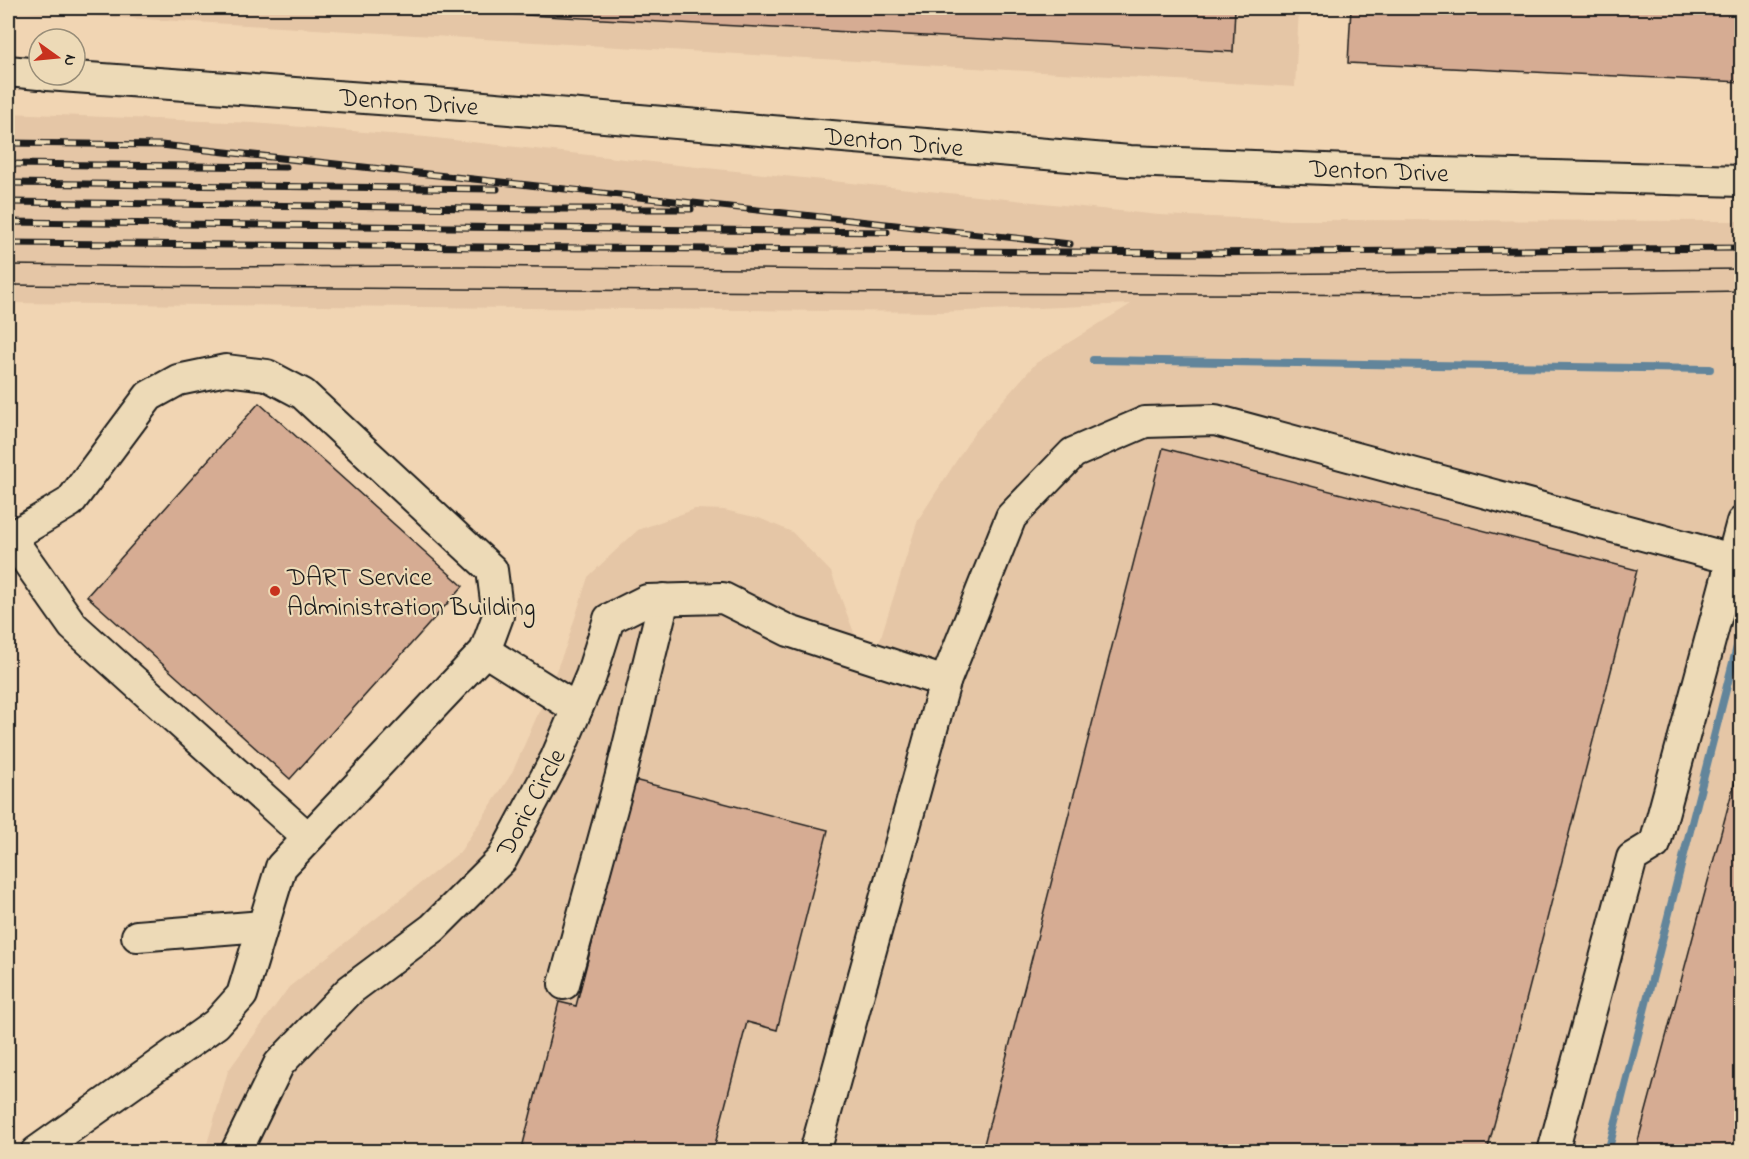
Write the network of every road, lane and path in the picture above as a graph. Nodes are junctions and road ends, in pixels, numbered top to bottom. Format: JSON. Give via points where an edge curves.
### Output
{"nodes":[{"id":1,"x":8,"y":71,"type":"edge"},
{"id":2,"x":27,"y":73,"type":"edge"},
{"id":3,"x":87,"y":78,"type":"edge"},
{"id":4,"x":1742,"y":181,"type":"edge"},
{"id":5,"x":1742,"y":522,"type":"edge"},
{"id":6,"x":9,"y":536,"type":"edge"},
{"id":7,"x":1732,"y":559,"type":"junction"},
{"id":8,"x":664,"y":600,"type":"junction"},
{"id":9,"x":485,"y":651,"type":"junction"},
{"id":10,"x":945,"y":682,"type":"junction"},
{"id":11,"x":577,"y":709,"type":"junction"},
{"id":12,"x":308,"y":838,"type":"junction"},
{"id":13,"x":263,"y":926,"type":"junction"},
{"id":14,"x":136,"y":936,"type":"dead end"},
{"id":15,"x":564,"y":984,"type":"dead end"},
{"id":16,"x":36,"y":1152,"type":"edge"},
{"id":17,"x":236,"y":1152,"type":"edge"},
{"id":18,"x":815,"y":1152,"type":"edge"},
{"id":19,"x":1553,"y":1152,"type":"edge"}],
"edges":[{"from":1,"to":2,"type":"street"},
{"from":3,"to":4,"type":"street","name":"Denton Drive","via":[[1130,161]]},
{"from":5,"to":7,"type":"street"},
{"from":6,"to":9,"type":"street","via":[[70,502],[149,396],[178,380],[226,370],[267,375],[303,394],[492,570],[498,616]]},
{"from":6,"to":12,"type":"street","via":[[73,626]]},
{"from":7,"to":10,"type":"street","via":[[1215,420],[1144,422],[1073,453],[1011,517]]},
{"from":7,"to":19,"type":"street","via":[[1655,844],[1632,858]]},
{"from":8,"to":10,"type":"street","name":"Doric Circle","via":[[723,598],[789,631]]},
{"from":8,"to":11,"type":"street","name":"Doric Circle","via":[[647,600],[609,619]]},
{"from":8,"to":15,"type":"street"},
{"from":9,"to":11,"type":"street"},
{"from":9,"to":12,"type":"street"},
{"from":10,"to":18,"type":"street"},
{"from":11,"to":17,"type":"street","name":"Doric Circle","via":[[502,860],[433,928],[350,990],[279,1064]]},
{"from":12,"to":13,"type":"street","via":[[282,867]]},
{"from":13,"to":14,"type":"street"},
{"from":13,"to":16,"type":"street","via":[[242,995],[216,1024]]}]}
